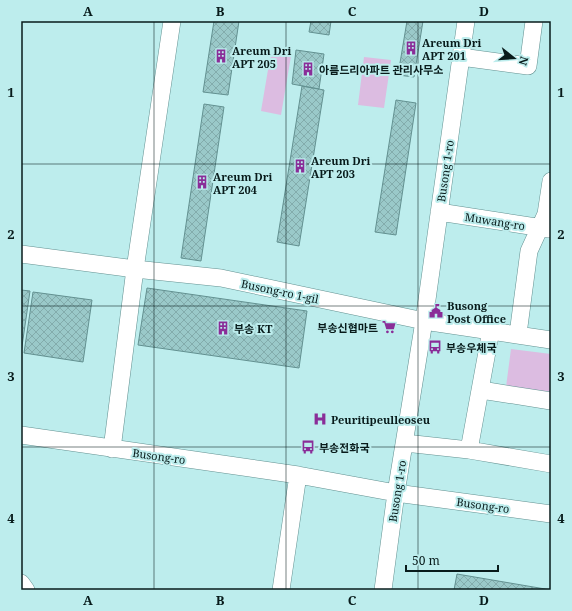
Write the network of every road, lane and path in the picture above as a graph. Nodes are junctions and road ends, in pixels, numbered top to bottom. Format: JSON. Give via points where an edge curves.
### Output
{"nodes":[{"id":1,"x":172,"y":21,"type":"edge"},
{"id":2,"x":466,"y":21,"type":"edge"},
{"id":3,"x":534,"y":21,"type":"edge"},
{"id":4,"x":461,"y":57,"type":"junction"},
{"id":5,"x":551,"y":181,"type":"edge"},
{"id":6,"x":439,"y":212,"type":"junction"},
{"id":7,"x":545,"y":228,"type":"edge"},
{"id":8,"x":21,"y":254,"type":"edge"},
{"id":9,"x":136,"y":269,"type":"junction"},
{"id":10,"x":424,"y":321,"type":"junction"},
{"id":11,"x":491,"y":330,"type":"junction"},
{"id":12,"x":518,"y":334,"type":"junction"},
{"id":13,"x":551,"y":340,"type":"edge"},
{"id":14,"x":481,"y":390,"type":"junction"},
{"id":15,"x":551,"y":401,"type":"edge"},
{"id":16,"x":21,"y":435,"type":"edge"},
{"id":17,"x":405,"y":443,"type":"junction"},
{"id":18,"x":112,"y":449,"type":"junction"},
{"id":19,"x":469,"y":450,"type":"junction"},
{"id":20,"x":551,"y":464,"type":"edge"},
{"id":21,"x":298,"y":475,"type":"junction"},
{"id":22,"x":396,"y":493,"type":"junction"},
{"id":23,"x":551,"y":514,"type":"edge"},
{"id":24,"x":21,"y":583,"type":"edge"},
{"id":25,"x":26,"y":590,"type":"edge"},
{"id":26,"x":281,"y":590,"type":"edge"},
{"id":27,"x":383,"y":590,"type":"edge"}],
"edges":[{"from":1,"to":9,"type":"street"},
{"from":2,"to":4,"type":"street","name":"Busong 1-ro"},
{"from":3,"to":4,"type":"street","via":[[528,66]]},
{"from":4,"to":6,"type":"street","name":"Busong 1-ro"},
{"from":5,"to":7,"type":"street"},
{"from":6,"to":7,"type":"street","name":"Muwang-ro"},
{"from":6,"to":10,"type":"street","name":"Busong 1-ro"},
{"from":7,"to":12,"type":"street","via":[[529,251]]},
{"from":8,"to":9,"type":"street","name":"Busong-ro 1-gil"},
{"from":9,"to":10,"type":"street","name":"Busong-ro 1-gil","via":[[221,278]]},
{"from":9,"to":18,"type":"street"},
{"from":10,"to":11,"type":"street"},
{"from":10,"to":17,"type":"street","name":"Busong 1-ro"},
{"from":11,"to":12,"type":"street"},
{"from":11,"to":14,"type":"street"},
{"from":12,"to":13,"type":"street"},
{"from":14,"to":15,"type":"street"},
{"from":14,"to":19,"type":"street"},
{"from":16,"to":18,"type":"street","name":"Busong-ro"},
{"from":17,"to":19,"type":"street"},
{"from":17,"to":22,"type":"street","name":"Busong 1-ro"},
{"from":18,"to":21,"type":"street","name":"Busong-ro"},
{"from":19,"to":20,"type":"street"},
{"from":21,"to":22,"type":"street","name":"Busong-ro"},
{"from":21,"to":26,"type":"street"},
{"from":22,"to":23,"type":"street","name":"Busong-ro"},
{"from":22,"to":27,"type":"street","name":"Busong 1-ro"},
{"from":24,"to":25,"type":"street"}]}
